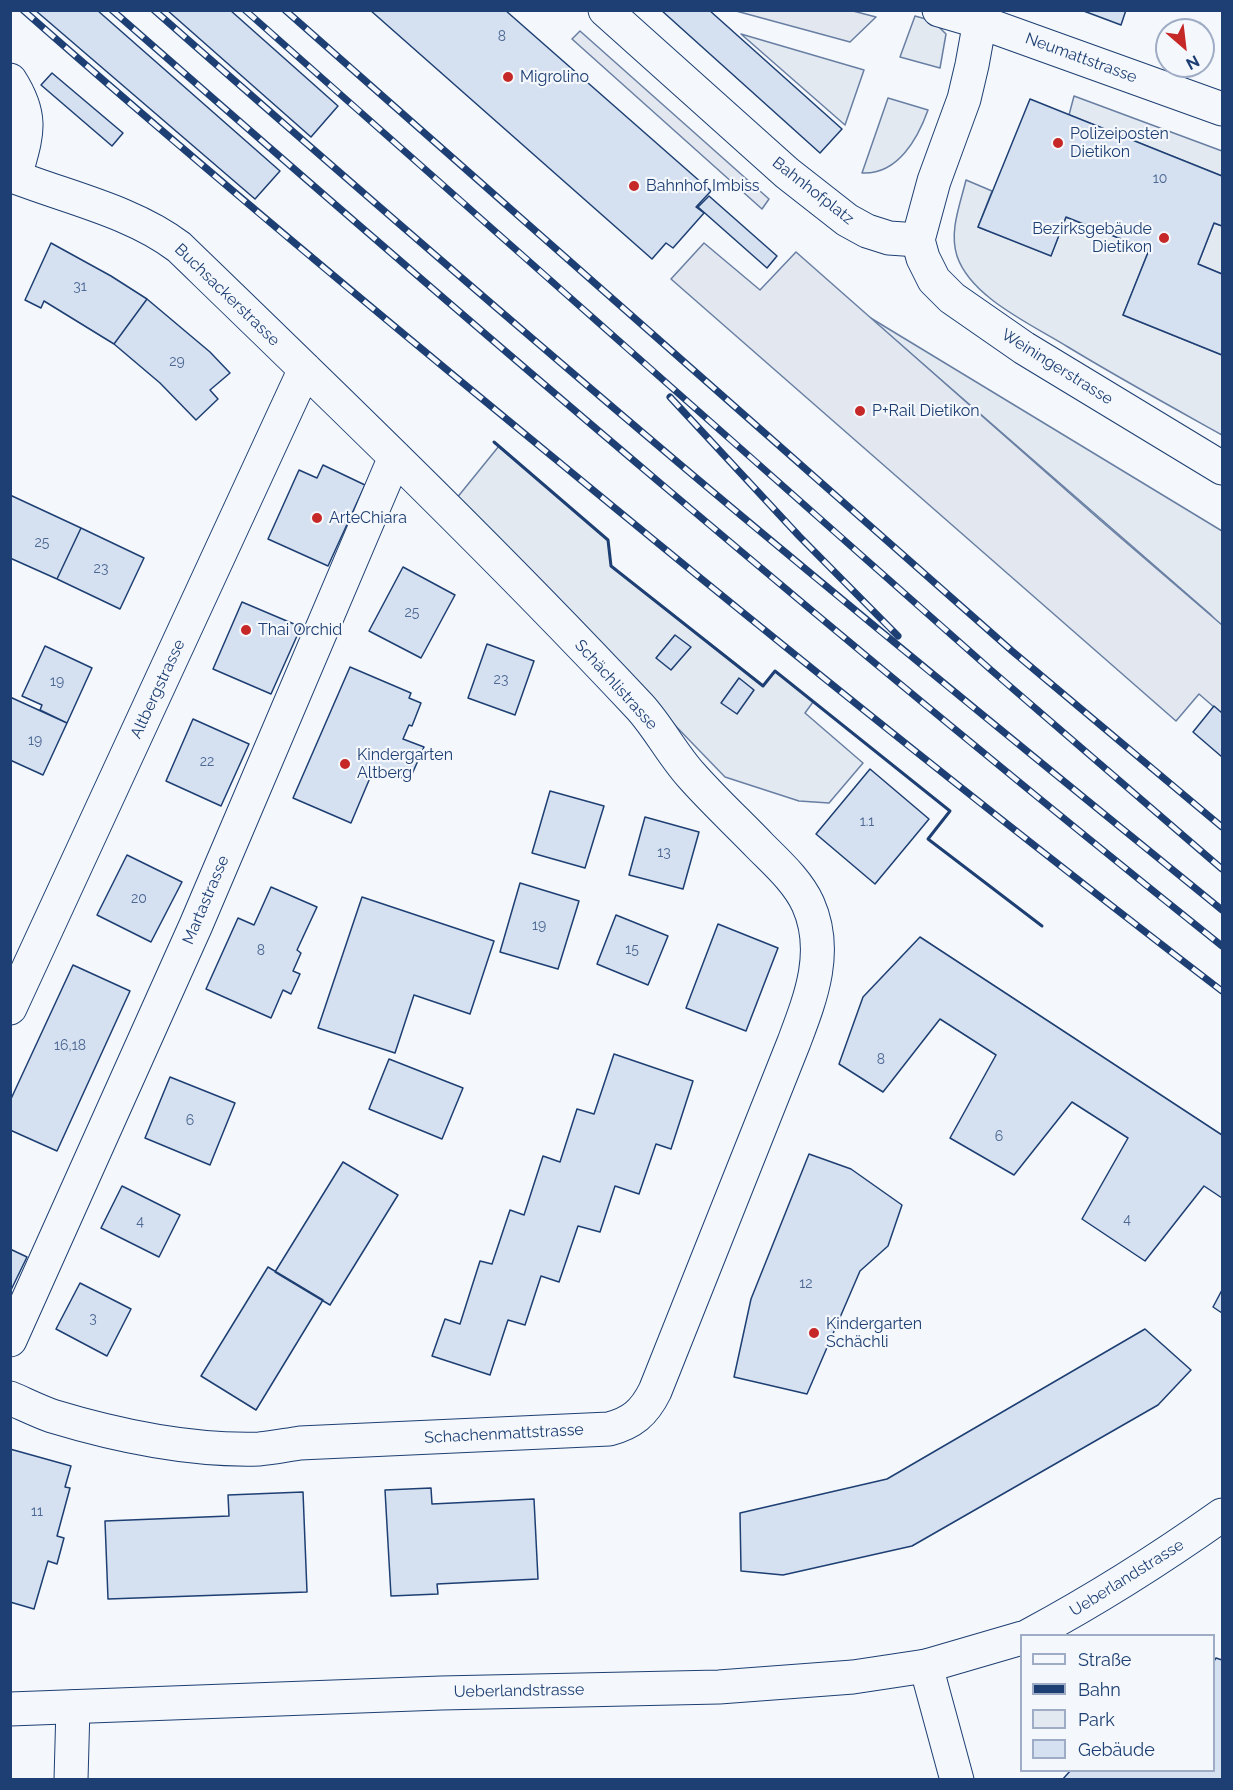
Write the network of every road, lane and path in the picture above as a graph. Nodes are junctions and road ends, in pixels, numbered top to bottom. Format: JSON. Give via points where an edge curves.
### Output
{"nodes":[{"id":1,"x":605,"y":10,"type":"edge"},
{"id":2,"x":939,"y":10,"type":"edge"},
{"id":3,"x":981,"y":16,"type":"edge"},
{"id":4,"x":10,"y":80,"type":"edge"},
{"id":5,"x":1222,"y":109,"type":"edge"},
{"id":6,"x":13,"y":176,"type":"edge"},
{"id":7,"x":918,"y":240,"type":"junction"},
{"id":8,"x":305,"y":369,"type":"junction"},
{"id":9,"x":395,"y":456,"type":"junction"},
{"id":10,"x":1222,"y":468,"type":"edge"},
{"id":11,"x":10,"y":1008,"type":"edge"},
{"id":12,"x":778,"y":1082,"type":"joint"},
{"id":13,"x":10,"y":1340,"type":"edge"},
{"id":14,"x":10,"y":1398,"type":"edge"},
{"id":15,"x":1222,"y":1515,"type":"edge"},
{"id":16,"x":1030,"y":1634,"type":"edge"},
{"id":17,"x":1020,"y":1639,"type":"edge"},
{"id":18,"x":926,"y":1666,"type":"junction"},
{"id":19,"x":73,"y":1707,"type":"junction"},
{"id":20,"x":10,"y":1709,"type":"edge"},
{"id":21,"x":71,"y":1779,"type":"edge"},
{"id":22,"x":957,"y":1779,"type":"edge"}],
"edges":[{"from":1,"to":7,"type":"street","name":"Bahnhofplatz","via":[[787,174],[847,220],[889,238]]},
{"from":2,"to":3,"type":"street","name":"Neumattstrasse"},
{"from":3,"to":5,"type":"street","name":"Neumattstrasse"},
{"from":3,"to":7,"type":"street","via":[[964,99],[934,181]]},
{"from":4,"to":6,"type":"street","via":[[20,95],[27,118]]},
{"from":6,"to":8,"type":"street","name":"Buchsackerstrasse","via":[[77,197],[165,236]]},
{"from":7,"to":10,"type":"street","name":"Weiningerstrasse","via":[[934,280],[952,298],[1024,348]]},
{"from":8,"to":9,"type":"street","name":"Schächlistrasse"},
{"from":8,"to":11,"type":"street","name":"Altbergstrasse"},
{"from":9,"to":12,"type":"street","name":"Schächlistrasse","via":[[642,710],[689,773],[782,868],[808,903],[818,946],[817,968],[808,1005]]},
{"from":9,"to":13,"type":"street","name":"Martastrasse","via":[[195,925]]},
{"from":12,"to":14,"type":"street","name":"Schachenmattstrasse","via":[[655,1391],[639,1416],[628,1423],[609,1429],[300,1443],[261,1449],[208,1448],[105,1429],[51,1415]]},
{"from":15,"to":16,"type":"street","name":"Ueberlandstrasse","via":[[1183,1543]]},
{"from":17,"to":18,"type":"street","name":"Ueberlandstrasse"},
{"from":18,"to":19,"type":"street","name":"Ueberlandstrasse","via":[[853,1677],[719,1687]]},
{"from":18,"to":22,"type":"street"},
{"from":19,"to":20,"type":"street","name":"Ueberlandstrasse"},
{"from":19,"to":21,"type":"street"}]}
